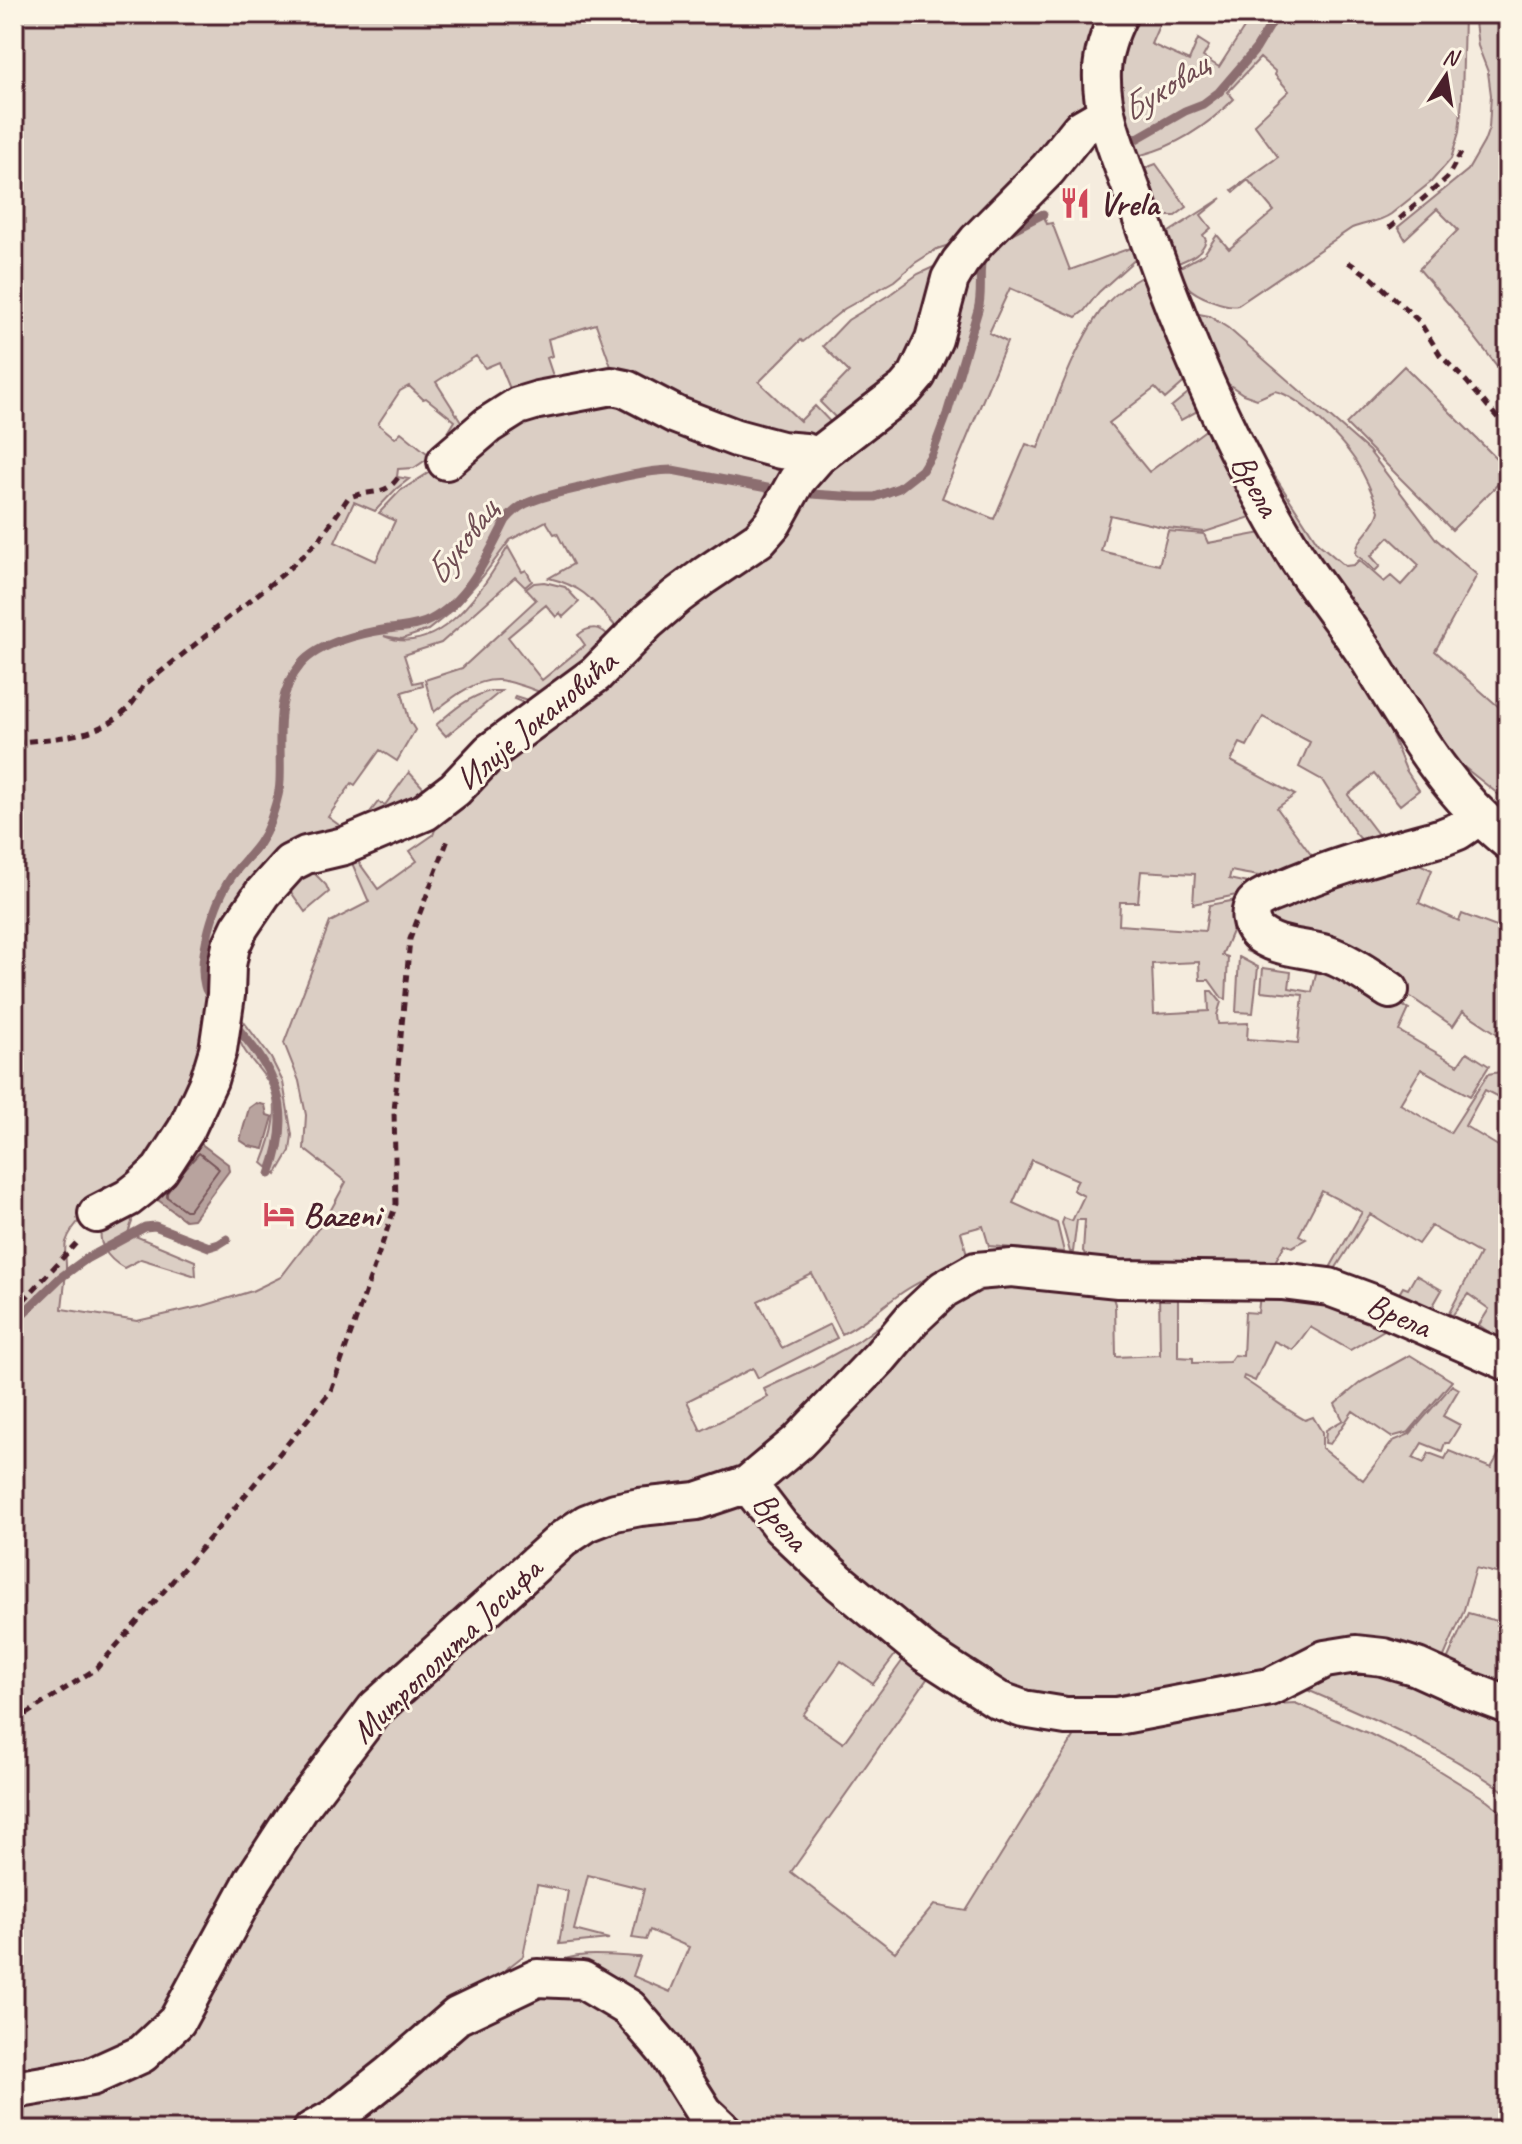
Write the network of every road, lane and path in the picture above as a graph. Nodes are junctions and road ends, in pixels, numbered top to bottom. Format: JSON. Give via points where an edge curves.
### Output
{"nodes":[{"id":1,"x":1119,"y":14,"type":"edge"},
{"id":2,"x":1113,"y":135,"type":"junction"},
{"id":3,"x":1461,"y":153,"type":"dead end"},
{"id":4,"x":1389,"y":228,"type":"dead end"},
{"id":5,"x":1348,"y":262,"type":"dead end"},
{"id":6,"x":1508,"y":430,"type":"edge"},
{"id":7,"x":446,"y":461,"type":"dead end"},
{"id":8,"x":401,"y":473,"type":"dead end"},
{"id":9,"x":800,"y":480,"type":"junction"},
{"id":10,"x":14,"y":743,"type":"edge"},
{"id":11,"x":455,"y":789,"type":"junction"},
{"id":12,"x":1480,"y":816,"type":"junction"},
{"id":13,"x":1508,"y":841,"type":"edge"},
{"id":14,"x":1390,"y":990,"type":"dead end"},
{"id":15,"x":93,"y":1222,"type":"joint"},
{"id":16,"x":14,"y":1311,"type":"edge"},
{"id":17,"x":1508,"y":1362,"type":"edge"},
{"id":18,"x":748,"y":1484,"type":"junction"},
{"id":19,"x":1508,"y":1705,"type":"edge"},
{"id":20,"x":14,"y":1722,"type":"edge"},
{"id":21,"x":14,"y":2090,"type":"edge"},
{"id":22,"x":312,"y":2130,"type":"edge"},
{"id":23,"x":723,"y":2130,"type":"edge"}],
"edges":[{"from":1,"to":2,"type":"street","name":"Врела","via":[[1102,74]]},
{"from":2,"to":9,"type":"street","name":"Илије Јокановића","via":[[1080,129],[977,241],[950,279],[934,339],[911,382]]},
{"from":2,"to":12,"type":"street","name":"Врела","via":[[1165,283],[1240,458],[1295,554],[1351,632],[1415,737]]},
{"from":3,"to":4,"type":"path","via":[[1447,178]]},
{"from":5,"to":6,"type":"path","via":[[1420,322],[1440,355]]},
{"from":7,"to":9,"type":"street","via":[[518,406],[612,386],[736,438],[805,452]]},
{"from":8,"to":10,"type":"path","via":[[387,489],[348,498],[312,547],[143,686],[118,719],[82,734]]},
{"from":9,"to":11,"type":"street","name":"Илије Јокановића","via":[[759,539],[677,596],[596,674],[490,752]]},
{"from":11,"to":15,"type":"street","name":"Илије Јокановића","via":[[425,812],[290,863],[263,893],[231,946],[218,1050],[197,1109],[160,1170]]},
{"from":11,"to":20,"type":"path","via":[[455,819],[410,939],[394,1111],[396,1204],[331,1391],[97,1668]]},
{"from":12,"to":13,"type":"street","name":"Врела"},
{"from":12,"to":14,"type":"street","via":[[1443,837],[1325,870],[1251,908],[1250,921],[1264,937],[1331,955]]},
{"from":15,"to":16,"type":"path"},
{"from":17,"to":18,"type":"street","name":"Врела","via":[[1329,1287],[1282,1281],[1118,1279],[1012,1268],[976,1271],[944,1289],[798,1442]]},
{"from":18,"to":19,"type":"street","name":"Врела","via":[[781,1527],[925,1653],[998,1700],[1023,1709],[1117,1716],[1270,1687],[1325,1659],[1356,1654],[1417,1667]]},
{"from":18,"to":21,"type":"street","name":"Митрополита Јосифа","via":[[697,1501],[615,1512],[563,1539],[376,1708],[254,1879],[177,2021],[142,2054],[91,2077]]},
{"from":22,"to":23,"type":"street","via":[[336,2117],[457,2016],[537,1978],[582,1980],[629,2008],[665,2050],[704,2112]]}]}
